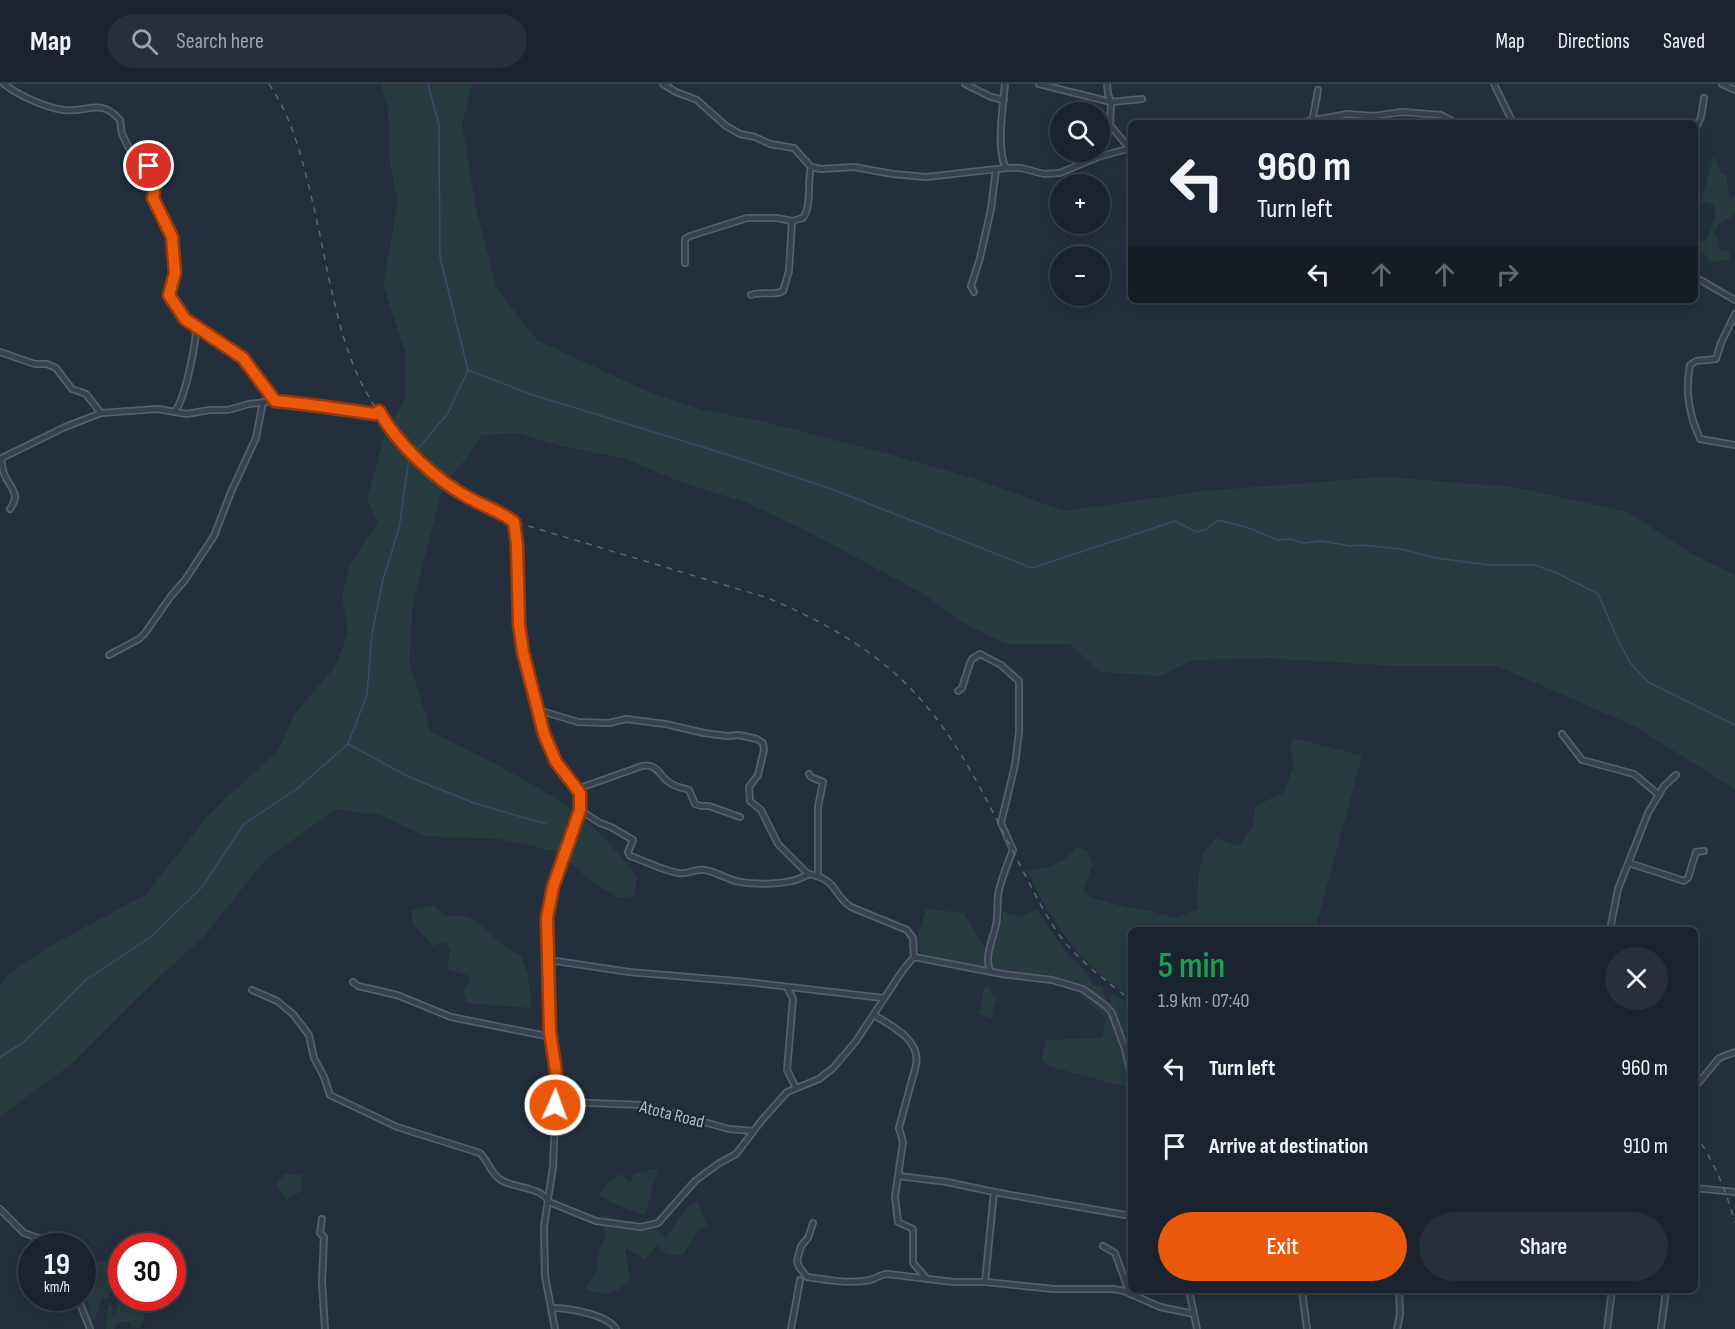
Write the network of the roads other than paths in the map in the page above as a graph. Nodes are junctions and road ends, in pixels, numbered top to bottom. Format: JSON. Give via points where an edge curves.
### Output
{"nodes":[{"id":1,"x":4,"y":84,"type":"edge"},
{"id":2,"x":663,"y":84,"type":"edge"},
{"id":3,"x":965,"y":84,"type":"edge"},
{"id":4,"x":1005,"y":84,"type":"edge"},
{"id":5,"x":1039,"y":84,"type":"edge"},
{"id":6,"x":1107,"y":84,"type":"edge"},
{"id":7,"x":1494,"y":84,"type":"edge"},
{"id":8,"x":1722,"y":84,"type":"edge"},
{"id":9,"x":1318,"y":90,"type":"dead end"},
{"id":10,"x":1735,"y":90,"type":"edge"},
{"id":11,"x":1704,"y":98,"type":"dead end"},
{"id":12,"x":1142,"y":99,"type":"dead end"},
{"id":13,"x":1004,"y":100,"type":"junction"},
{"id":14,"x":1111,"y":102,"type":"junction"},
{"id":15,"x":1312,"y":120,"type":"edge"},
{"id":16,"x":1321,"y":120,"type":"edge"},
{"id":17,"x":1450,"y":120,"type":"edge"},
{"id":18,"x":1512,"y":120,"type":"edge"},
{"id":19,"x":1698,"y":124,"type":"edge"},
{"id":20,"x":1128,"y":146,"type":"edge"},
{"id":21,"x":1128,"y":149,"type":"edge"},
{"id":22,"x":811,"y":167,"type":"junction"},
{"id":23,"x":1006,"y":168,"type":"junction"},
{"id":24,"x":996,"y":169,"type":"junction"},
{"id":25,"x":792,"y":220,"type":"junction"},
{"id":26,"x":686,"y":263,"type":"dead end"},
{"id":27,"x":1698,"y":279,"type":"edge"},
{"id":28,"x":974,"y":292,"type":"dead end"},
{"id":29,"x":751,"y":295,"type":"dead end"},
{"id":30,"x":1735,"y":300,"type":"edge"},
{"id":31,"x":1735,"y":314,"type":"edge"},
{"id":32,"x":196,"y":327,"type":"junction"},
{"id":33,"x":0,"y":352,"type":"edge"},
{"id":34,"x":275,"y":401,"type":"junction"},
{"id":35,"x":263,"y":402,"type":"junction"},
{"id":36,"x":174,"y":412,"type":"junction"},
{"id":37,"x":101,"y":413,"type":"junction"},
{"id":38,"x":1735,"y":445,"type":"edge"},
{"id":39,"x":0,"y":459,"type":"edge"},
{"id":40,"x":10,"y":509,"type":"dead end"},
{"id":41,"x":109,"y":654,"type":"dead end"},
{"id":42,"x":958,"y":691,"type":"dead end"},
{"id":43,"x":538,"y":710,"type":"junction"},
{"id":44,"x":1562,"y":734,"type":"dead end"},
{"id":45,"x":809,"y":774,"type":"dead end"},
{"id":46,"x":1676,"y":775,"type":"dead end"},
{"id":47,"x":578,"y":789,"type":"junction"},
{"id":48,"x":1659,"y":795,"type":"junction"},
{"id":49,"x":580,"y":810,"type":"junction"},
{"id":50,"x":740,"y":817,"type":"dead end"},
{"id":51,"x":1704,"y":850,"type":"dead end"},
{"id":52,"x":1629,"y":863,"type":"junction"},
{"id":53,"x":808,"y":874,"type":"junction"},
{"id":54,"x":818,"y":876,"type":"junction"},
{"id":55,"x":1611,"y":927,"type":"edge"},
{"id":56,"x":914,"y":957,"type":"junction"},
{"id":57,"x":549,"y":960,"type":"junction"},
{"id":58,"x":991,"y":972,"type":"junction"},
{"id":59,"x":353,"y":982,"type":"dead end"},
{"id":60,"x":787,"y":986,"type":"junction"},
{"id":61,"x":252,"y":990,"type":"dead end"},
{"id":62,"x":884,"y":998,"type":"junction"},
{"id":63,"x":874,"y":1015,"type":"junction"},
{"id":64,"x":551,"y":1037,"type":"junction"},
{"id":65,"x":1735,"y":1052,"type":"edge"},
{"id":66,"x":1128,"y":1062,"type":"edge"},
{"id":67,"x":1698,"y":1083,"type":"edge"},
{"id":68,"x":796,"y":1088,"type":"junction"},
{"id":69,"x":555,"y":1105,"type":"junction"},
{"id":70,"x":753,"y":1131,"type":"junction"},
{"id":71,"x":898,"y":1176,"type":"junction"},
{"id":72,"x":1698,"y":1188,"type":"edge"},
{"id":73,"x":994,"y":1192,"type":"junction"},
{"id":74,"x":1735,"y":1192,"type":"edge"},
{"id":75,"x":549,"y":1202,"type":"junction"},
{"id":76,"x":0,"y":1209,"type":"edge"},
{"id":77,"x":1128,"y":1216,"type":"edge"},
{"id":78,"x":322,"y":1219,"type":"dead end"},
{"id":79,"x":813,"y":1224,"type":"dead end"},
{"id":80,"x":24,"y":1233,"type":"edge"},
{"id":81,"x":1103,"y":1246,"type":"dead end"},
{"id":82,"x":800,"y":1280,"type":"dead end"},
{"id":83,"x":927,"y":1280,"type":"junction"},
{"id":84,"x":985,"y":1282,"type":"junction"},
{"id":85,"x":1128,"y":1289,"type":"edge"},
{"id":86,"x":1190,"y":1293,"type":"edge"},
{"id":87,"x":1302,"y":1293,"type":"edge"},
{"id":88,"x":1400,"y":1293,"type":"edge"},
{"id":89,"x":1612,"y":1293,"type":"edge"},
{"id":90,"x":1666,"y":1293,"type":"edge"},
{"id":91,"x":1130,"y":1294,"type":"joint"},
{"id":92,"x":550,"y":1308,"type":"junction"},
{"id":93,"x":83,"y":1311,"type":"edge"},
{"id":94,"x":1194,"y":1314,"type":"junction"},
{"id":95,"x":90,"y":1329,"type":"edge"},
{"id":96,"x":325,"y":1329,"type":"edge"},
{"id":97,"x":555,"y":1329,"type":"edge"},
{"id":98,"x":616,"y":1329,"type":"edge"},
{"id":99,"x":791,"y":1329,"type":"edge"},
{"id":100,"x":1197,"y":1329,"type":"edge"},
{"id":101,"x":1307,"y":1329,"type":"edge"},
{"id":102,"x":1397,"y":1329,"type":"edge"},
{"id":103,"x":1607,"y":1329,"type":"edge"},
{"id":104,"x":1661,"y":1329,"type":"edge"}],
"edges":[{"from":1,"to":32,"type":"street","via":[[56,108],[102,106],[120,120],[129,148],[154,171],[153,198],[171,233],[175,273],[169,295],[181,315]]},
{"from":2,"to":22,"type":"street","via":[[698,100],[740,134],[794,148]]},
{"from":3,"to":13,"type":"street"},
{"from":4,"to":13,"type":"street"},
{"from":5,"to":14,"type":"street"},
{"from":6,"to":14,"type":"street"},
{"from":7,"to":18,"type":"street"},
{"from":8,"to":10,"type":"street"},
{"from":9,"to":15,"type":"street"},
{"from":11,"to":19,"type":"street"},
{"from":12,"to":14,"type":"street"},
{"from":13,"to":23,"type":"street","via":[[1001,133]]},
{"from":14,"to":20,"type":"street","via":[[1110,125]]},
{"from":16,"to":17,"type":"street","via":[[1347,114],[1402,112],[1441,115]]},
{"from":21,"to":23,"type":"street","via":[[1060,173]]},
{"from":22,"to":24,"type":"street","via":[[854,166],[926,177]]},
{"from":22,"to":25,"type":"street","via":[[806,215]]},
{"from":23,"to":24,"type":"street"},
{"from":24,"to":28,"type":"street","via":[[991,209],[971,286]]},
{"from":25,"to":26,"type":"street","via":[[747,218],[690,236],[684,243]]},
{"from":25,"to":29,"type":"street","via":[[789,271],[783,291]]},
{"from":27,"to":30,"type":"street"},
{"from":31,"to":38,"type":"street","via":[[1716,359],[1690,365],[1687,391],[1692,422],[1700,439]]},
{"from":32,"to":34,"type":"street","via":[[243,358]]},
{"from":32,"to":36,"type":"street","via":[[183,394]]},
{"from":33,"to":37,"type":"street","via":[[56,368],[72,389],[86,394]]},
{"from":34,"to":35,"type":"street"},
{"from":34,"to":43,"type":"street","via":[[375,414],[379,411],[399,439],[433,473],[466,497],[514,521],[519,631]]},
{"from":35,"to":36,"type":"street","via":[[228,410]]},
{"from":35,"to":41,"type":"street","via":[[256,438],[214,536],[142,637]]},
{"from":36,"to":37,"type":"street","via":[[158,409]]},
{"from":37,"to":39,"type":"street"},
{"from":39,"to":40,"type":"street","via":[[15,491],[16,500]]},
{"from":42,"to":58,"type":"street","via":[[972,659],[980,654],[1019,681],[1015,765],[1001,823],[1013,850],[999,892],[988,965]]},
{"from":43,"to":47,"type":"street","via":[[556,762]]},
{"from":43,"to":53,"type":"street","via":[[578,722],[626,719],[760,741],[764,750],[758,775],[749,788],[750,801],[761,810],[778,844]]},
{"from":44,"to":48,"type":"street","via":[[1582,760],[1634,774]]},
{"from":45,"to":54,"type":"street","via":[[823,783],[818,807]]},
{"from":46,"to":48,"type":"street"},
{"from":47,"to":49,"type":"street"},
{"from":47,"to":50,"type":"street","via":[[650,765],[671,784],[689,790],[695,804]]},
{"from":48,"to":52,"type":"street"},
{"from":49,"to":53,"type":"street","via":[[633,840],[630,856],[664,870],[684,874],[706,870],[744,883],[785,883]]},
{"from":49,"to":57,"type":"street","via":[[551,895],[547,918]]},
{"from":51,"to":52,"type":"street","via":[[1696,852],[1684,881]]},
{"from":52,"to":55,"type":"street","via":[[1618,889]]},
{"from":53,"to":54,"type":"street"},
{"from":54,"to":56,"type":"street","via":[[831,884],[851,907],[907,930],[913,938]]},
{"from":56,"to":58,"type":"street"},
{"from":56,"to":62,"type":"street"},
{"from":57,"to":60,"type":"street","via":[[629,972]]},
{"from":57,"to":64,"type":"street"},
{"from":58,"to":66,"type":"street","via":[[1066,983],[1088,992],[1112,1013]]},
{"from":59,"to":64,"type":"street","via":[[451,1017]]},
{"from":60,"to":62,"type":"street"},
{"from":60,"to":68,"type":"street","via":[[793,999],[787,1070]]},
{"from":61,"to":75,"type":"street","via":[[294,1014],[309,1035],[330,1095],[397,1127],[480,1153],[500,1179],[543,1194]]},
{"from":62,"to":63,"type":"street"},
{"from":63,"to":68,"type":"street","via":[[828,1073]]},
{"from":63,"to":71,"type":"street","via":[[912,1044],[917,1060],[899,1128],[903,1142]]},
{"from":64,"to":69,"type":"street"},
{"from":65,"to":67,"type":"street","via":[[1715,1062]]},
{"from":68,"to":70,"type":"street","via":[[779,1099]]},
{"from":69,"to":70,"type":"street","name":"Atota Road","via":[[644,1105],[729,1129]]},
{"from":69,"to":75,"type":"street"},
{"from":70,"to":75,"type":"street","via":[[736,1154],[695,1181],[656,1224],[630,1227],[596,1221]]},
{"from":71,"to":73,"type":"street"},
{"from":71,"to":83,"type":"street","via":[[897,1221],[913,1229],[913,1263]]},
{"from":72,"to":74,"type":"street"},
{"from":73,"to":77,"type":"street"},
{"from":73,"to":84,"type":"street"},
{"from":75,"to":92,"type":"street","via":[[544,1234]]},
{"from":76,"to":80,"type":"street"},
{"from":78,"to":96,"type":"street"},
{"from":79,"to":83,"type":"street","via":[[797,1261],[807,1277],[870,1280],[888,1274]]},
{"from":81,"to":85,"type":"street","via":[[1114,1253]]},
{"from":82,"to":99,"type":"street"},
{"from":83,"to":84,"type":"street"},
{"from":84,"to":91,"type":"street","via":[[1113,1289]]},
{"from":86,"to":94,"type":"street"},
{"from":87,"to":101,"type":"street"},
{"from":88,"to":102,"type":"street"},
{"from":89,"to":103,"type":"street"},
{"from":90,"to":104,"type":"street"},
{"from":91,"to":94,"type":"street","via":[[1160,1307]]},
{"from":92,"to":97,"type":"street"},
{"from":92,"to":98,"type":"street","via":[[585,1313],[608,1321]]},
{"from":93,"to":95,"type":"street"},
{"from":94,"to":100,"type":"street"}]}
